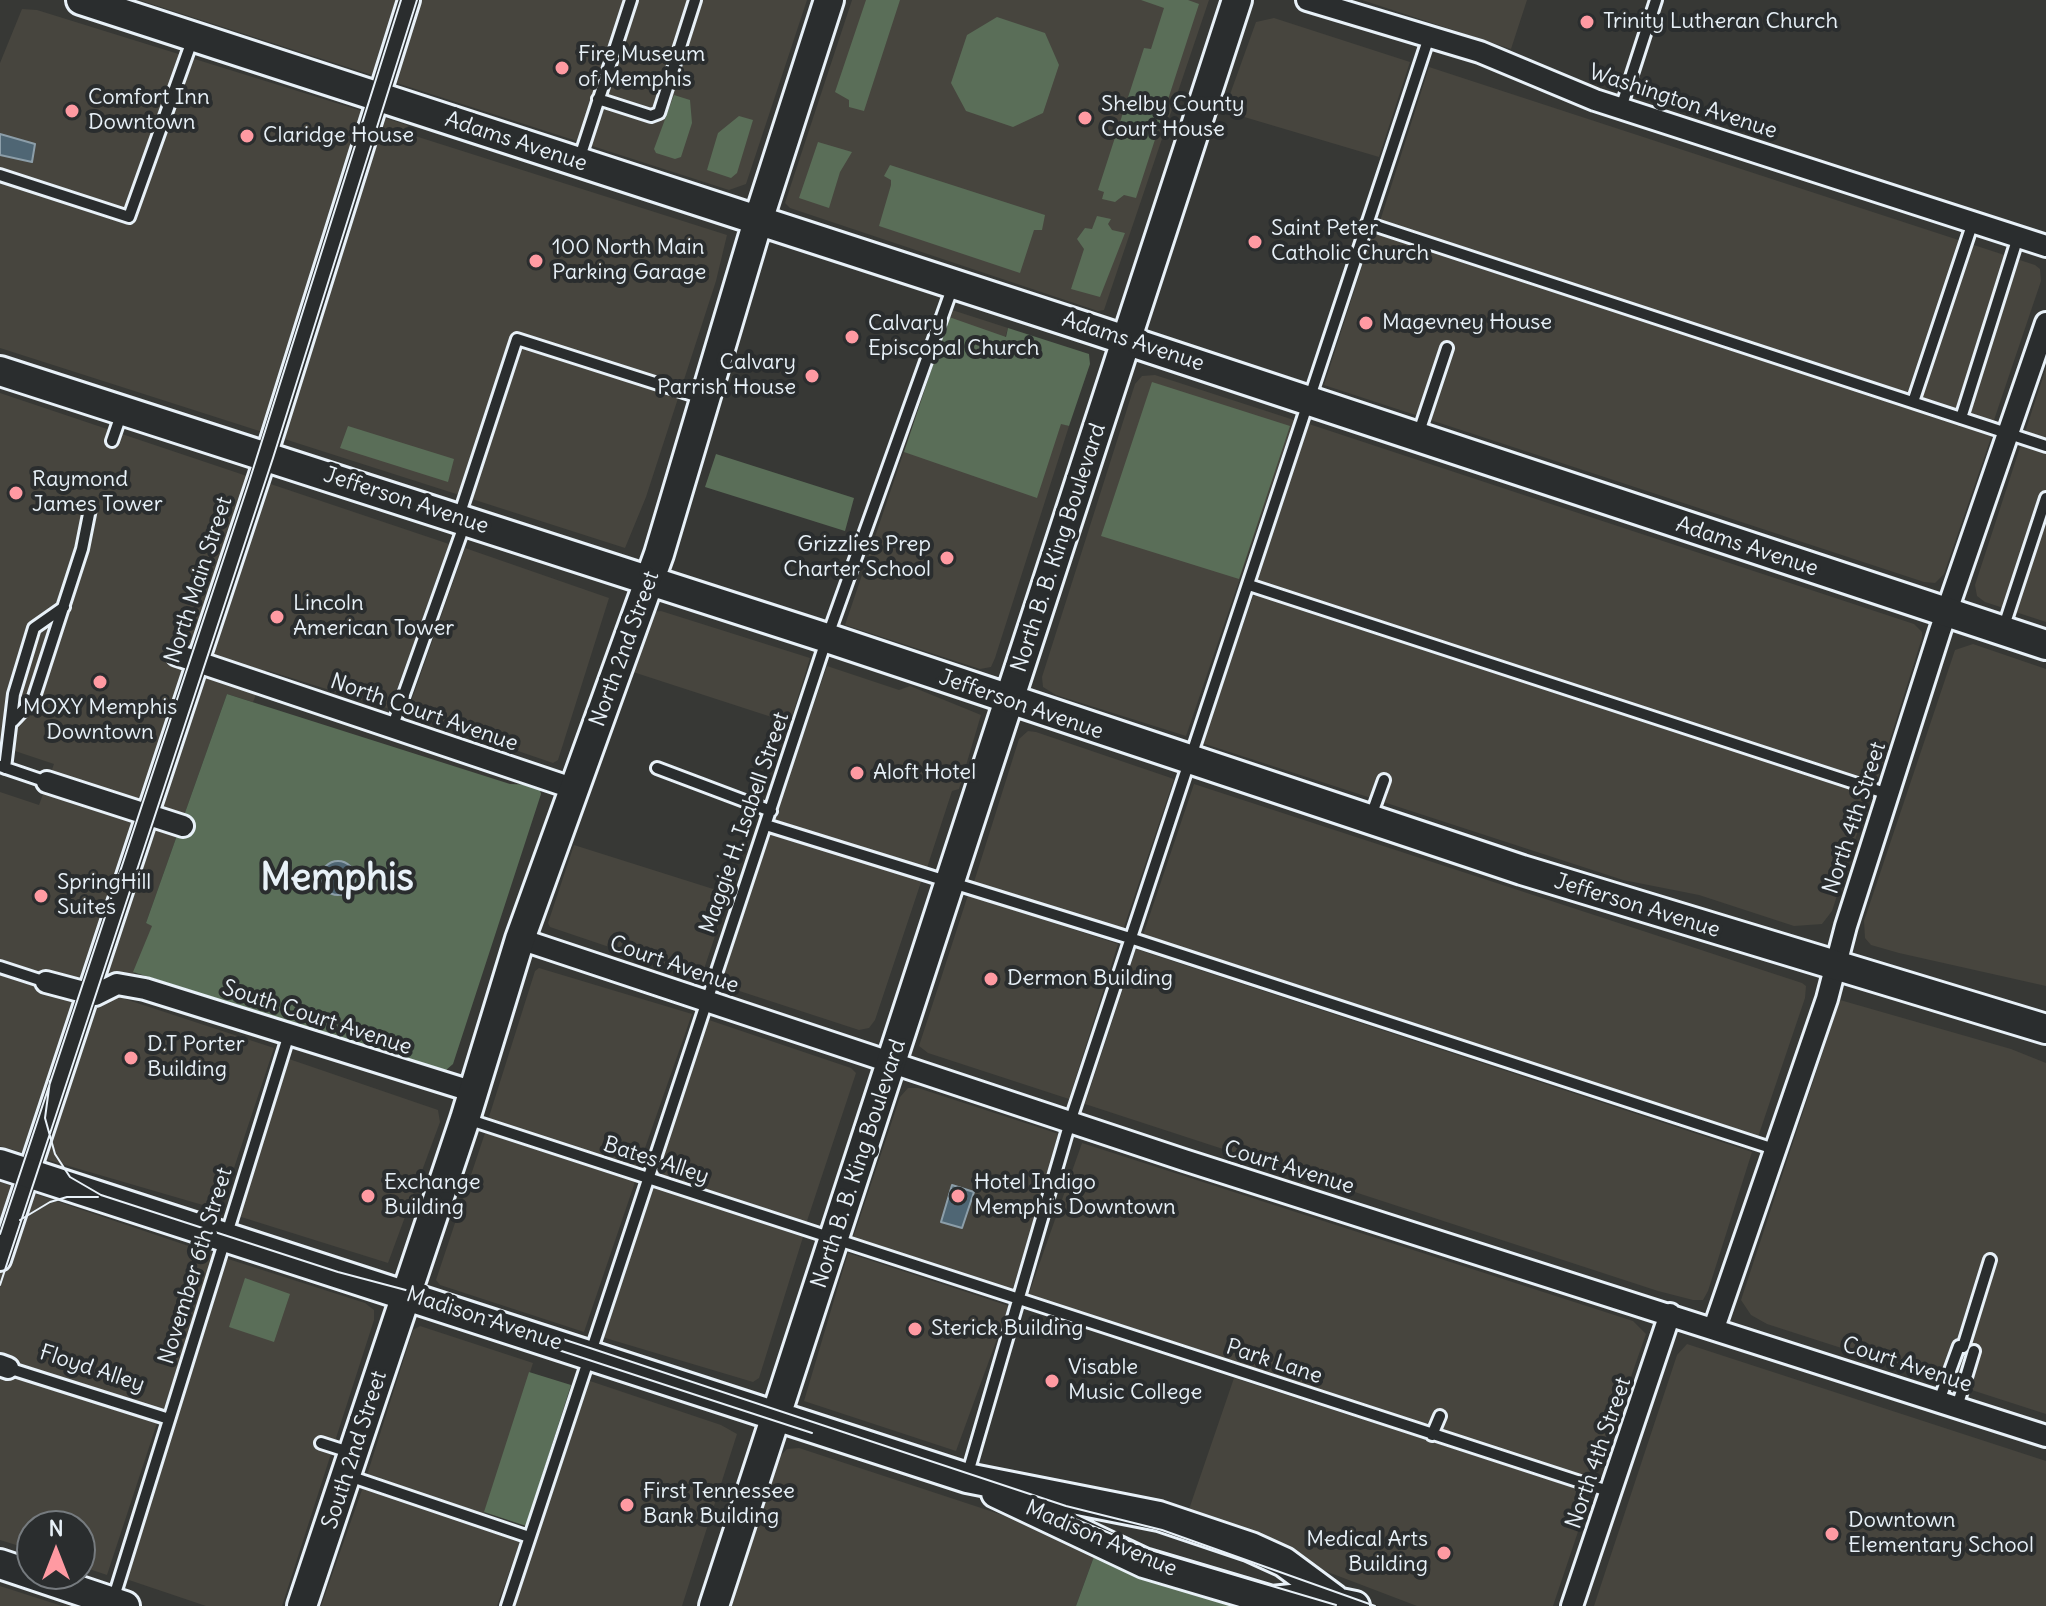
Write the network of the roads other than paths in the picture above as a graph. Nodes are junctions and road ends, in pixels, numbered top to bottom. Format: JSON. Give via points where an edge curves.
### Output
{"nodes":[{"id":1,"x":81,"y":0,"type":"edge"},
{"id":2,"x":409,"y":0,"type":"edge"},
{"id":3,"x":631,"y":0,"type":"edge"},
{"id":4,"x":695,"y":0,"type":"edge"},
{"id":5,"x":829,"y":0,"type":"edge"},
{"id":6,"x":1237,"y":0,"type":"edge"},
{"id":7,"x":1307,"y":0,"type":"edge"},
{"id":8,"x":1656,"y":0,"type":"edge"},
{"id":9,"x":194,"y":37,"type":"junction"},
{"id":10,"x":1429,"y":37,"type":"junction"},
{"id":11,"x":380,"y":97,"type":"junction"},
{"id":12,"x":598,"y":99,"type":"junction"},
{"id":13,"x":1621,"y":108,"type":"junction"},
{"id":14,"x":578,"y":162,"type":"junction"},
{"id":15,"x":0,"y":175,"type":"edge"},
{"id":16,"x":758,"y":221,"type":"junction"},
{"id":17,"x":1973,"y":222,"type":"junction"},
{"id":18,"x":1367,"y":223,"type":"junction"},
{"id":19,"x":2018,"y":237,"type":"junction"},
{"id":20,"x":2046,"y":246,"type":"edge"},
{"id":21,"x":953,"y":284,"type":"junction"},
{"id":22,"x":2046,"y":323,"type":"edge"},
{"id":23,"x":1125,"y":340,"type":"junction"},
{"id":24,"x":1447,"y":348,"type":"dead end"},
{"id":25,"x":0,"y":371,"type":"edge"},
{"id":26,"x":708,"y":400,"type":"junction"},
{"id":27,"x":1309,"y":401,"type":"junction"},
{"id":28,"x":1913,"y":402,"type":"junction"},
{"id":29,"x":123,"y":410,"type":"junction"},
{"id":30,"x":1961,"y":418,"type":"junction"},
{"id":31,"x":2008,"y":432,"type":"junction"},
{"id":32,"x":1417,"y":437,"type":"junction"},
{"id":33,"x":112,"y":441,"type":"dead end"},
{"id":34,"x":2046,"y":446,"type":"edge"},
{"id":35,"x":266,"y":456,"type":"junction"},
{"id":36,"x":2046,"y":498,"type":"edge"},
{"id":37,"x":90,"y":509,"type":"dead end"},
{"id":38,"x":462,"y":520,"type":"junction"},
{"id":39,"x":650,"y":581,"type":"junction"},
{"id":40,"x":1249,"y":585,"type":"junction"},
{"id":41,"x":64,"y":607,"type":"junction"},
{"id":42,"x":1947,"y":612,"type":"junction"},
{"id":43,"x":2002,"y":631,"type":"junction"},
{"id":44,"x":827,"y":638,"type":"junction"},
{"id":45,"x":2046,"y":645,"type":"edge"},
{"id":46,"x":177,"y":655,"type":"dead end"},
{"id":47,"x":197,"y":661,"type":"junction"},
{"id":48,"x":1011,"y":702,"type":"junction"},
{"id":49,"x":13,"y":721,"type":"junction"},
{"id":50,"x":392,"y":728,"type":"junction"},
{"id":51,"x":1191,"y":761,"type":"junction"},
{"id":52,"x":2,"y":767,"type":"edge"},
{"id":53,"x":657,"y":768,"type":"dead end"},
{"id":54,"x":1384,"y":780,"type":"dead end"},
{"id":55,"x":47,"y":782,"type":"joint"},
{"id":56,"x":575,"y":789,"type":"junction"},
{"id":57,"x":1888,"y":794,"type":"junction"},
{"id":58,"x":771,"y":811,"type":"junction"},
{"id":59,"x":147,"y":814,"type":"junction"},
{"id":60,"x":1370,"y":820,"type":"junction"},
{"id":61,"x":766,"y":825,"type":"junction"},
{"id":62,"x":183,"y":826,"type":"dead end"},
{"id":63,"x":951,"y":884,"type":"junction"},
{"id":64,"x":520,"y":939,"type":"junction"},
{"id":65,"x":1133,"y":939,"type":"junction"},
{"id":66,"x":0,"y":967,"type":"edge"},
{"id":67,"x":1837,"y":968,"type":"junction"},
{"id":68,"x":46,"y":982,"type":"joint"},
{"id":69,"x":87,"y":993,"type":"junction"},
{"id":70,"x":706,"y":1000,"type":"junction"},
{"id":71,"x":2046,"y":1029,"type":"edge"},
{"id":72,"x":289,"y":1034,"type":"junction"},
{"id":73,"x":893,"y":1063,"type":"junction"},
{"id":74,"x":470,"y":1106,"type":"junction"},
{"id":75,"x":1070,"y":1122,"type":"junction"},
{"id":76,"x":1774,"y":1149,"type":"junction"},
{"id":77,"x":0,"y":1164,"type":"edge"},
{"id":78,"x":28,"y":1173,"type":"junction"},
{"id":79,"x":646,"y":1179,"type":"junction"},
{"id":80,"x":226,"y":1236,"type":"junction"},
{"id":81,"x":834,"y":1241,"type":"junction"},
{"id":82,"x":0,"y":1260,"type":"edge"},
{"id":83,"x":1990,"y":1260,"type":"dead end"},
{"id":84,"x":405,"y":1294,"type":"junction"},
{"id":85,"x":1019,"y":1300,"type":"junction"},
{"id":86,"x":1670,"y":1314,"type":"junction"},
{"id":87,"x":1714,"y":1328,"type":"junction"},
{"id":88,"x":1965,"y":1348,"type":"junction"},
{"id":89,"x":589,"y":1354,"type":"junction"},
{"id":90,"x":4,"y":1366,"type":"edge"},
{"id":91,"x":1948,"y":1404,"type":"junction"},
{"id":92,"x":777,"y":1416,"type":"junction"},
{"id":93,"x":1440,"y":1416,"type":"dead end"},
{"id":94,"x":169,"y":1419,"type":"junction"},
{"id":95,"x":1432,"y":1435,"type":"junction"},
{"id":96,"x":2046,"y":1436,"type":"edge"},
{"id":97,"x":321,"y":1443,"type":"dead end"},
{"id":98,"x":350,"y":1465,"type":"junction"},
{"id":99,"x":967,"y":1478,"type":"junction"},
{"id":100,"x":1611,"y":1492,"type":"junction"},
{"id":101,"x":529,"y":1537,"type":"junction"},
{"id":102,"x":0,"y":1564,"type":"edge"},
{"id":103,"x":719,"y":1603,"type":"edge"},
{"id":104,"x":119,"y":1604,"type":"edge"},
{"id":105,"x":1340,"y":1604,"type":"edge"},
{"id":106,"x":302,"y":1606,"type":"edge"},
{"id":107,"x":507,"y":1606,"type":"edge"},
{"id":108,"x":1572,"y":1606,"type":"edge"}],
"edges":[{"from":1,"to":9,"type":"main road","name":"Adams Avenue"},
{"from":2,"to":11,"type":"street","name":"North Main Street"},
{"from":3,"to":12,"type":"lane"},
{"from":4,"to":12,"type":"lane","via":[[659,113],[651,116]]},
{"from":5,"to":16,"type":"main road","name":"North 2nd Street"},
{"from":6,"to":23,"type":"main road","name":"North B. B. King Boulevard"},
{"from":7,"to":10,"type":"street","name":"Washington Avenue"},
{"from":8,"to":13,"type":"lane"},
{"from":9,"to":11,"type":"main road","name":"Adams Avenue"},
{"from":9,"to":15,"type":"lane","via":[[129,217]]},
{"from":10,"to":13,"type":"street","name":"Washington Avenue"},
{"from":10,"to":18,"type":"lane"},
{"from":11,"to":14,"type":"main road","name":"Adams Avenue"},
{"from":11,"to":35,"type":"street","name":"North Main Street"},
{"from":12,"to":14,"type":"lane"},
{"from":13,"to":17,"type":"street","name":"Washington Avenue"},
{"from":14,"to":16,"type":"main road","name":"Adams Avenue"},
{"from":16,"to":21,"type":"main road","name":"Adams Avenue"},
{"from":16,"to":26,"type":"main road","name":"North 2nd Street"},
{"from":17,"to":19,"type":"street","name":"Washington Avenue"},
{"from":17,"to":28,"type":"lane"},
{"from":18,"to":27,"type":"lane"},
{"from":18,"to":28,"type":"lane"},
{"from":19,"to":20,"type":"street","name":"Washington Avenue"},
{"from":19,"to":30,"type":"lane"},
{"from":21,"to":23,"type":"main road","name":"Adams Avenue"},
{"from":21,"to":44,"type":"lane","name":"Maggie H. Isabell Street"},
{"from":22,"to":31,"type":"street","name":"North 4th Street"},
{"from":23,"to":27,"type":"main road","name":"Adams Avenue"},
{"from":23,"to":48,"type":"main road","name":"North B. B. King Boulevard"},
{"from":24,"to":32,"type":"lane"},
{"from":25,"to":29,"type":"main road","name":"Jefferson Avenue"},
{"from":26,"to":38,"type":"lane","via":[[517,339]]},
{"from":26,"to":39,"type":"main road","name":"North 2nd Street"},
{"from":27,"to":32,"type":"main road","name":"Adams Avenue"},
{"from":27,"to":40,"type":"lane"},
{"from":28,"to":30,"type":"lane"},
{"from":29,"to":33,"type":"lane"},
{"from":29,"to":35,"type":"main road","name":"Jefferson Avenue"},
{"from":30,"to":31,"type":"lane"},
{"from":31,"to":34,"type":"lane"},
{"from":31,"to":42,"type":"street","name":"North 4th Street"},
{"from":32,"to":42,"type":"main road","name":"Adams Avenue"},
{"from":35,"to":38,"type":"main road","name":"Jefferson Avenue"},
{"from":35,"to":47,"type":"street","name":"North Main Street"},
{"from":36,"to":43,"type":"lane"},
{"from":37,"to":41,"type":"lane"},
{"from":38,"to":39,"type":"main road","name":"Jefferson Avenue"},
{"from":38,"to":50,"type":"lane"},
{"from":39,"to":44,"type":"main road","name":"Jefferson Avenue"},
{"from":39,"to":56,"type":"main road","name":"North 2nd Street"},
{"from":40,"to":51,"type":"lane"},
{"from":40,"to":57,"type":"lane"},
{"from":41,"to":49,"type":"lane","via":[[33,700]]},
{"from":41,"to":49,"type":"lane","via":[[34,628],[14,694]]},
{"from":42,"to":43,"type":"main road","name":"Adams Avenue"},
{"from":42,"to":57,"type":"street","name":"North 4th Street"},
{"from":43,"to":45,"type":"main road","name":"Adams Avenue"},
{"from":44,"to":48,"type":"main road","name":"Jefferson Avenue"},
{"from":44,"to":58,"type":"lane","name":"Maggie H. Isabell Street"},
{"from":46,"to":47,"type":"street","name":"North Court Avenue"},
{"from":47,"to":50,"type":"street","name":"North Court Avenue"},
{"from":47,"to":59,"type":"street","name":"North Main Street"},
{"from":48,"to":51,"type":"main road","name":"Jefferson Avenue"},
{"from":48,"to":63,"type":"main road","name":"North B. B. King Boulevard"},
{"from":49,"to":52,"type":"lane"},
{"from":50,"to":56,"type":"street","name":"North Court Avenue"},
{"from":51,"to":60,"type":"main road","name":"Jefferson Avenue"},
{"from":51,"to":65,"type":"lane"},
{"from":52,"to":55,"type":"lane"},
{"from":53,"to":58,"type":"lane"},
{"from":54,"to":60,"type":"lane"},
{"from":55,"to":59,"type":"street"},
{"from":56,"to":64,"type":"main road","name":"North 2nd Street"},
{"from":57,"to":67,"type":"street","name":"North 4th Street"},
{"from":58,"to":61,"type":"lane","name":"Maggie H. Isabell Street"},
{"from":59,"to":62,"type":"street"},
{"from":59,"to":69,"type":"street","name":"North Main Street"},
{"from":60,"to":67,"type":"main road","name":"Jefferson Avenue"},
{"from":61,"to":63,"type":"lane"},
{"from":61,"to":70,"type":"lane","name":"Maggie H. Isabell Street"},
{"from":63,"to":65,"type":"lane"},
{"from":63,"to":73,"type":"main road","name":"North B. B. King Boulevard"},
{"from":64,"to":70,"type":"street","name":"Court Avenue"},
{"from":64,"to":74,"type":"main road","name":"North 2nd Street"},
{"from":65,"to":75,"type":"lane"},
{"from":65,"to":76,"type":"lane"},
{"from":66,"to":68,"type":"lane"},
{"from":67,"to":71,"type":"main road","name":"Jefferson Avenue"},
{"from":67,"to":76,"type":"street","name":"North 4th Street"},
{"from":68,"to":69,"type":"street"},
{"from":69,"to":72,"type":"street","name":"South Court Avenue","via":[[95,995],[117,984],[145,989]]},
{"from":69,"to":78,"type":"street","name":"North Main Street"},
{"from":70,"to":73,"type":"street","name":"Court Avenue"},
{"from":70,"to":79,"type":"lane","name":"Maggie H. Isabell Street"},
{"from":72,"to":74,"type":"street","name":"South Court Avenue"},
{"from":72,"to":80,"type":"lane","name":"November 6th Street"},
{"from":73,"to":75,"type":"street","name":"Court Avenue"},
{"from":73,"to":81,"type":"main road","name":"North B. B. King Boulevard"},
{"from":74,"to":79,"type":"lane","name":"Bates Alley"},
{"from":74,"to":84,"type":"main road","name":"North 2nd Street"},
{"from":75,"to":85,"type":"lane"},
{"from":75,"to":86,"type":"street","name":"Court Avenue"},
{"from":76,"to":87,"type":"street","name":"North 4th Street"},
{"from":77,"to":78,"type":"main road","name":"Madison Avenue"},
{"from":78,"to":80,"type":"main road","name":"Madison Avenue"},
{"from":78,"to":82,"type":"street","name":"North Main Street"},
{"from":79,"to":81,"type":"lane","name":"Bates Alley"},
{"from":79,"to":89,"type":"lane","name":"Maggie H. Isabell Street"},
{"from":80,"to":84,"type":"main road","name":"Madison Avenue"},
{"from":80,"to":94,"type":"lane","name":"November 6th Street"},
{"from":81,"to":85,"type":"lane","name":"Park Lane"},
{"from":81,"to":92,"type":"main road","name":"North B. B. King Boulevard"},
{"from":83,"to":88,"type":"lane"},
{"from":84,"to":89,"type":"main road","name":"Madison Avenue"},
{"from":84,"to":98,"type":"main road","name":"South 2nd Street"},
{"from":85,"to":95,"type":"lane","name":"Park Lane"},
{"from":85,"to":99,"type":"lane"},
{"from":86,"to":87,"type":"street","name":"Court Avenue"},
{"from":86,"to":100,"type":"street","name":"North 4th Street"},
{"from":87,"to":91,"type":"street","name":"Court Avenue"},
{"from":88,"to":91,"type":"lane"},
{"from":88,"to":91,"type":"lane"},
{"from":89,"to":92,"type":"main road","name":"Madison Avenue"},
{"from":89,"to":101,"type":"lane","name":"Maggie H. Isabell Street"},
{"from":90,"to":94,"type":"lane","name":"Floyd Alley"},
{"from":91,"to":96,"type":"street","name":"Court Avenue"},
{"from":92,"to":99,"type":"main road","name":"Madison Avenue"},
{"from":92,"to":103,"type":"main road","name":"North B. B. King Boulevard"},
{"from":93,"to":95,"type":"lane"},
{"from":94,"to":104,"type":"lane","name":"November 6th Street"},
{"from":95,"to":100,"type":"lane","name":"Park Lane"},
{"from":97,"to":98,"type":"lane"},
{"from":98,"to":101,"type":"lane"},
{"from":98,"to":106,"type":"main road","name":"South 2nd Street"},
{"from":99,"to":105,"type":"main road","name":"Madison Avenue","via":[[1144,1563],[1272,1601]]},
{"from":99,"to":105,"type":"main road","name":"Madison Avenue","via":[[1174,1521],[1284,1562]]},
{"from":100,"to":108,"type":"street","name":"North 4th Street"},
{"from":101,"to":107,"type":"lane","name":"Maggie H. Isabell Street"},
{"from":102,"to":104,"type":"main road"}]}
